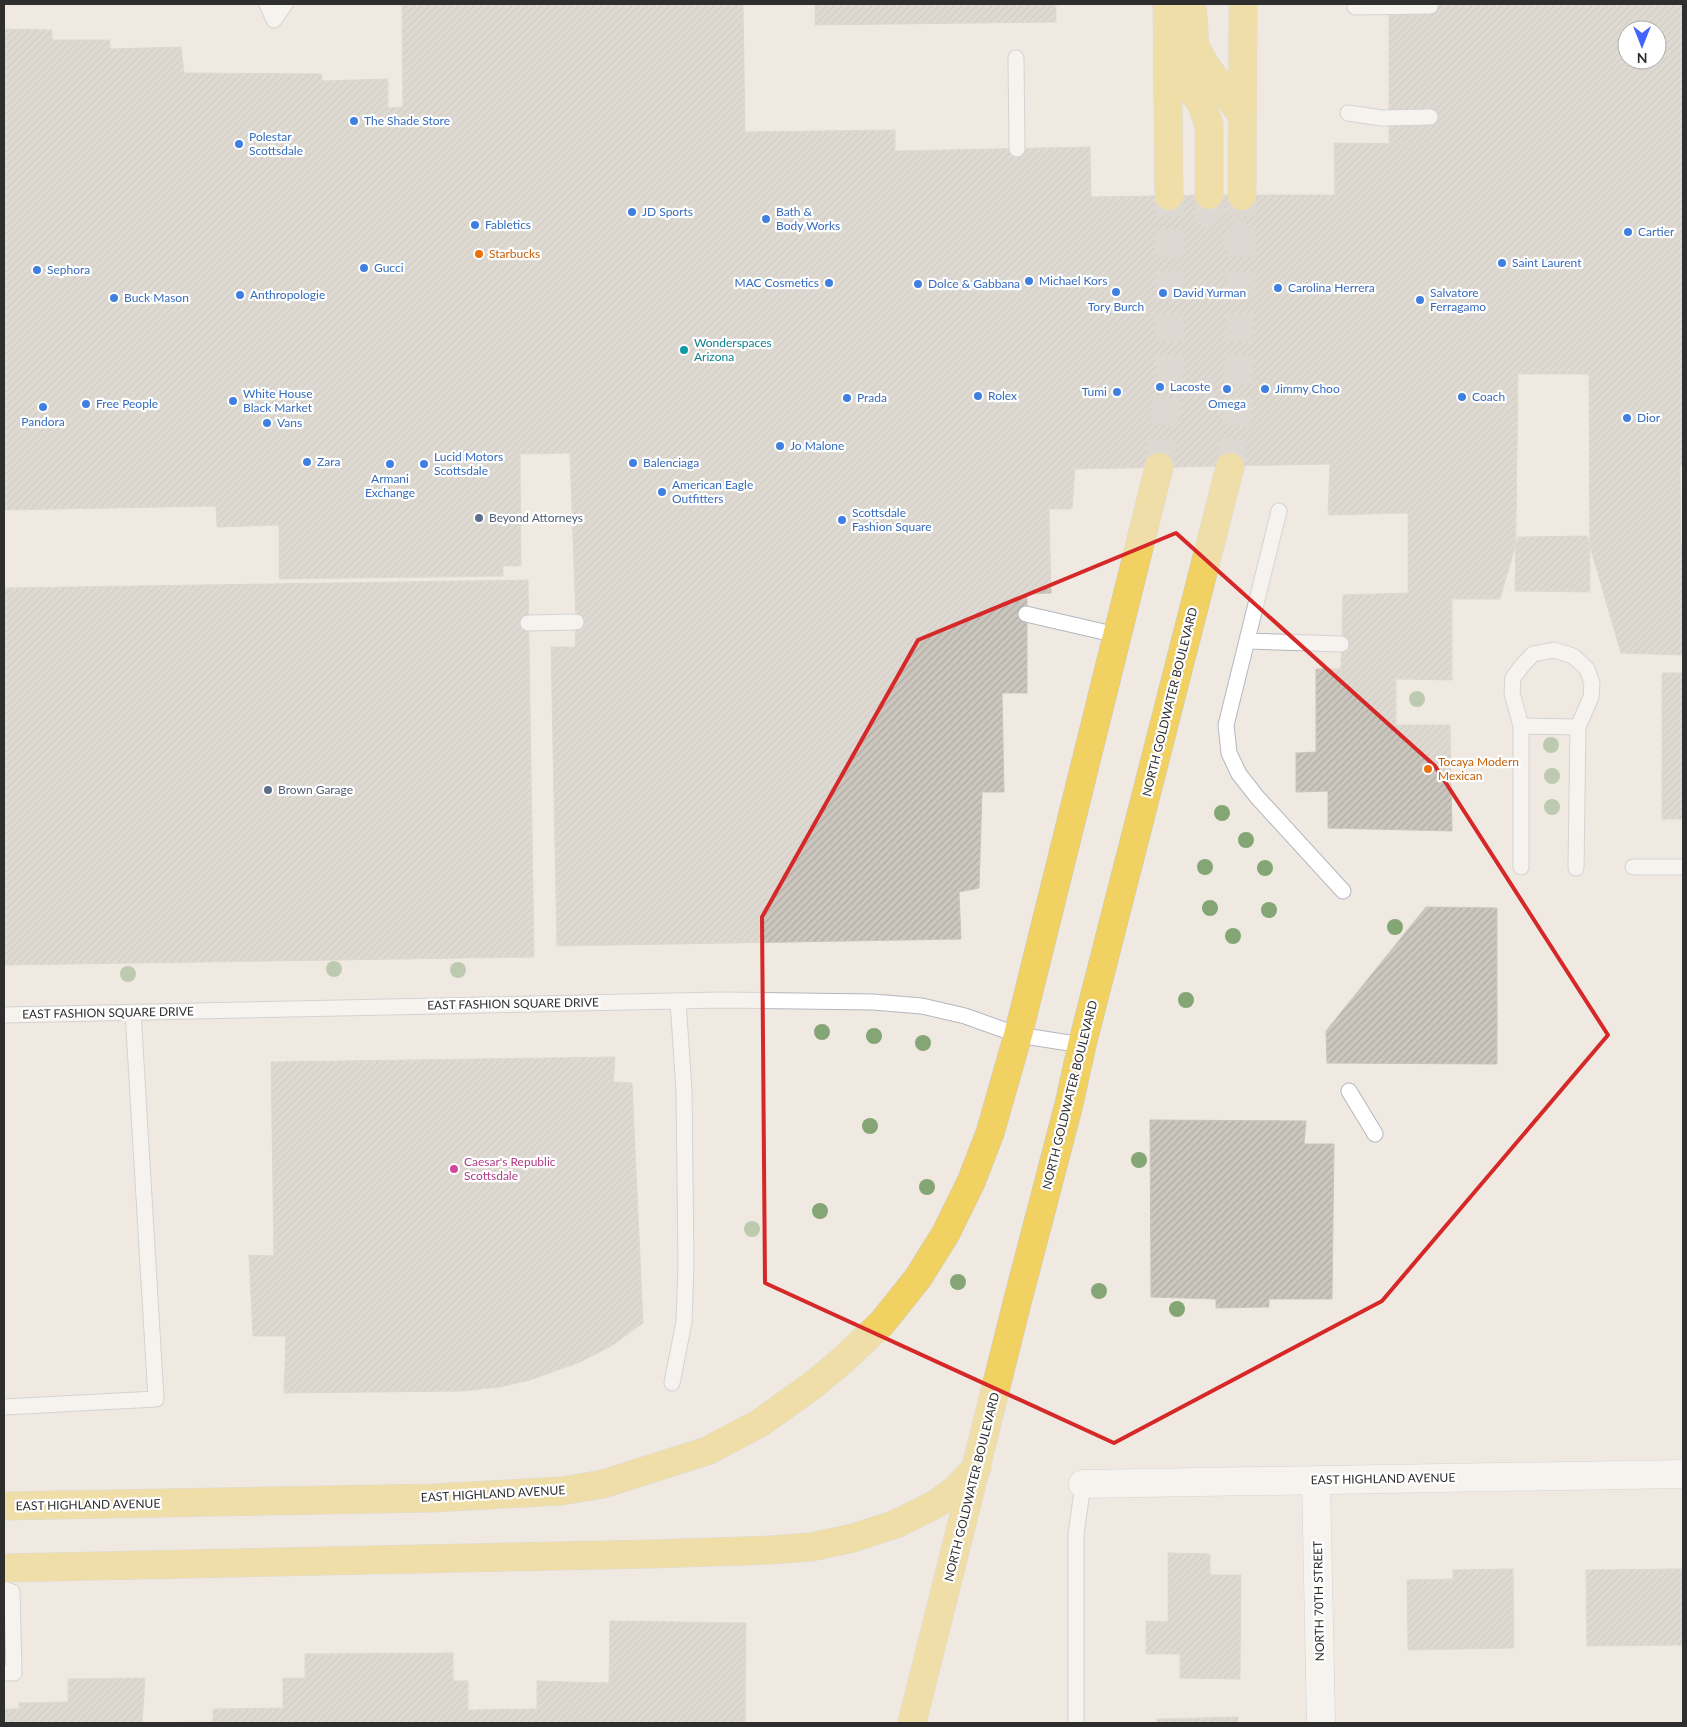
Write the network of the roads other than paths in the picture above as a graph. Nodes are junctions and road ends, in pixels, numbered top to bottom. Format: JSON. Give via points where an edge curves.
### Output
{"nodes":[{"id":1,"x":267,"y":4,"type":"edge"},
{"id":2,"x":285,"y":4,"type":"edge"},
{"id":3,"x":1167,"y":4,"type":"edge"},
{"id":4,"x":1192,"y":4,"type":"edge"},
{"id":5,"x":1243,"y":4,"type":"edge"},
{"id":6,"x":1430,"y":6,"type":"dead end"},
{"id":7,"x":1355,"y":7,"type":"dead end"},
{"id":8,"x":1168,"y":57,"type":"junction"},
{"id":9,"x":1016,"y":58,"type":"dead end"},
{"id":10,"x":1348,"y":113,"type":"dead end"},
{"id":11,"x":1242,"y":115,"type":"junction"},
{"id":12,"x":1430,"y":117,"type":"dead end"},
{"id":13,"x":1017,"y":149,"type":"dead end"},
{"id":14,"x":1209,"y":195,"type":"tunnel mouth"},
{"id":15,"x":1169,"y":196,"type":"tunnel mouth"},
{"id":16,"x":1242,"y":196,"type":"tunnel mouth"},
{"id":17,"x":1230,"y":466,"type":"tunnel mouth"},
{"id":18,"x":1159,"y":467,"type":"tunnel mouth"},
{"id":19,"x":1279,"y":511,"type":"dead end"},
{"id":20,"x":1026,"y":614,"type":"dead end"},
{"id":21,"x":576,"y":622,"type":"dead end"},
{"id":22,"x":528,"y":624,"type":"dead end"},
{"id":23,"x":1117,"y":635,"type":"junction"},
{"id":24,"x":1247,"y":641,"type":"junction"},
{"id":25,"x":1341,"y":644,"type":"dead end"},
{"id":26,"x":1520,"y":726,"type":"junction"},
{"id":27,"x":1578,"y":727,"type":"junction"},
{"id":28,"x":1683,"y":866,"type":"edge"},
{"id":29,"x":1522,"y":867,"type":"dead end"},
{"id":30,"x":1633,"y":867,"type":"dead end"},
{"id":31,"x":1576,"y":868,"type":"dead end"},
{"id":32,"x":1343,"y":891,"type":"dead end"},
{"id":33,"x":678,"y":1001,"type":"junction"},
{"id":34,"x":133,"y":1012,"type":"junction"},
{"id":35,"x":4,"y":1015,"type":"edge"},
{"id":36,"x":1018,"y":1035,"type":"junction"},
{"id":37,"x":1082,"y":1045,"type":"junction"},
{"id":38,"x":1350,"y":1091,"type":"dead end"},
{"id":39,"x":1375,"y":1134,"type":"dead end"},
{"id":40,"x":672,"y":1383,"type":"dead end"},
{"id":41,"x":4,"y":1407,"type":"edge"},
{"id":42,"x":978,"y":1466,"type":"junction"},
{"id":43,"x":1683,"y":1474,"type":"edge"},
{"id":44,"x":1316,"y":1480,"type":"junction"},
{"id":45,"x":1083,"y":1484,"type":"joint"},
{"id":46,"x":4,"y":1506,"type":"edge"},
{"id":47,"x":4,"y":1568,"type":"edge"},
{"id":48,"x":4,"y":1589,"type":"edge"},
{"id":49,"x":4,"y":1673,"type":"edge"},
{"id":50,"x":912,"y":1723,"type":"edge"},
{"id":51,"x":1076,"y":1723,"type":"edge"},
{"id":52,"x":1321,"y":1723,"type":"edge"}],
"edges":[{"from":1,"to":2,"type":"lane","via":[[274,20]]},
{"from":3,"to":8,"type":"main road"},
{"from":4,"to":11,"type":"main road","via":[[1195,46]]},
{"from":5,"to":11,"type":"main road"},
{"from":6,"to":7,"type":"lane"},
{"from":8,"to":14,"type":"main road","via":[[1202,103],[1210,125]]},
{"from":8,"to":15,"type":"main road"},
{"from":9,"to":13,"type":"lane"},
{"from":10,"to":12,"type":"lane","via":[[1382,118]]},
{"from":11,"to":16,"type":"main road"},
{"from":17,"to":37,"type":"main road","name":"NORTH GOLDWATER BOULEVARD"},
{"from":18,"to":23,"type":"main road"},
{"from":19,"to":24,"type":"lane"},
{"from":20,"to":23,"type":"lane"},
{"from":21,"to":22,"type":"lane"},
{"from":23,"to":36,"type":"main road"},
{"from":24,"to":25,"type":"lane"},
{"from":24,"to":32,"type":"lane","via":[[1226,725],[1229,753],[1239,774],[1257,797]]},
{"from":26,"to":27,"type":"lane"},
{"from":26,"to":27,"type":"lane","via":[[1512,693],[1514,678],[1533,654],[1554,650],[1573,656],[1587,669],[1592,682],[1591,697]]},
{"from":26,"to":29,"type":"lane"},
{"from":27,"to":31,"type":"lane"},
{"from":28,"to":30,"type":"lane"},
{"from":33,"to":34,"type":"lane","name":"EAST FASHION SQUARE DRIVE"},
{"from":33,"to":36,"type":"lane","name":"EAST FASHION SQUARE DRIVE","via":[[864,1002],[922,1006],[965,1016]]},
{"from":33,"to":40,"type":"lane","via":[[684,1090],[686,1266],[684,1322]]},
{"from":34,"to":35,"type":"lane","name":"EAST FASHION SQUARE DRIVE"},
{"from":34,"to":41,"type":"lane","via":[[156,1399]]},
{"from":36,"to":37,"type":"lane","name":"EAST FASHION SQUARE DRIVE"},
{"from":36,"to":46,"type":"main road","name":"EAST HIGHLAND AVENUE","via":[[990,1133],[970,1182],[946,1233],[918,1278],[882,1323],[813,1385],[760,1423],[707,1451],[603,1484],[560,1492],[434,1498]]},
{"from":37,"to":42,"type":"main road","name":"NORTH GOLDWATER BOULEVARD"},
{"from":38,"to":39,"type":"lane"},
{"from":42,"to":47,"type":"main road","via":[[936,1504],[896,1524],[811,1547],[662,1554]]},
{"from":42,"to":50,"type":"main road","name":"NORTH GOLDWATER BOULEVARD"},
{"from":43,"to":44,"type":"street","name":"EAST HIGHLAND AVENUE"},
{"from":44,"to":45,"type":"street","name":"EAST HIGHLAND AVENUE"},
{"from":44,"to":52,"type":"street","name":"NORTH 70TH STREET"},
{"from":45,"to":51,"type":"lane","via":[[1076,1534]]},
{"from":48,"to":49,"type":"lane","via":[[12,1592],[14,1641],[14,1673]]}]}
